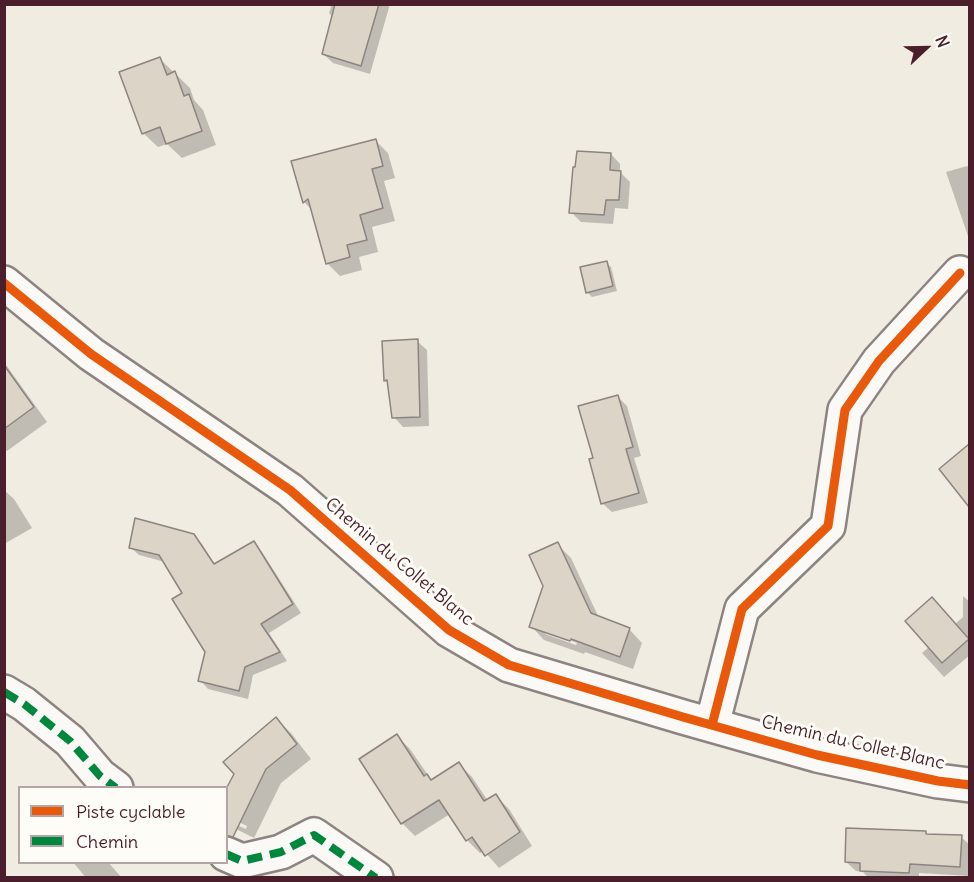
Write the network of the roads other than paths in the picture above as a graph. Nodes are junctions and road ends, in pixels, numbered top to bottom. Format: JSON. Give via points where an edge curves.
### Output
{"nodes":[{"id":1,"x":960,"y":273,"type":"dead end"},
{"id":2,"x":4,"y":283,"type":"edge"},
{"id":3,"x":4,"y":692,"type":"edge"},
{"id":4,"x":711,"y":725,"type":"junction"},
{"id":5,"x":969,"y":785,"type":"edge"},
{"id":6,"x":113,"y":786,"type":"edge"},
{"id":7,"x":228,"y":855,"type":"edge"},
{"id":8,"x":376,"y":878,"type":"edge"}],
"edges":[{"from":1,"to":4,"type":"street","via":[[879,361],[845,410],[828,525],[742,609]]},
{"from":2,"to":4,"type":"street","name":"Chemin du Collet Blanc","via":[[91,354],[290,490],[448,630],[509,664]]},
{"from":3,"to":6,"type":"street","via":[[70,741]]},
{"from":4,"to":5,"type":"street","name":"Chemin du Collet Blanc","via":[[817,755]]},
{"from":7,"to":8,"type":"street","via":[[242,861],[281,852],[314,835]]}]}
